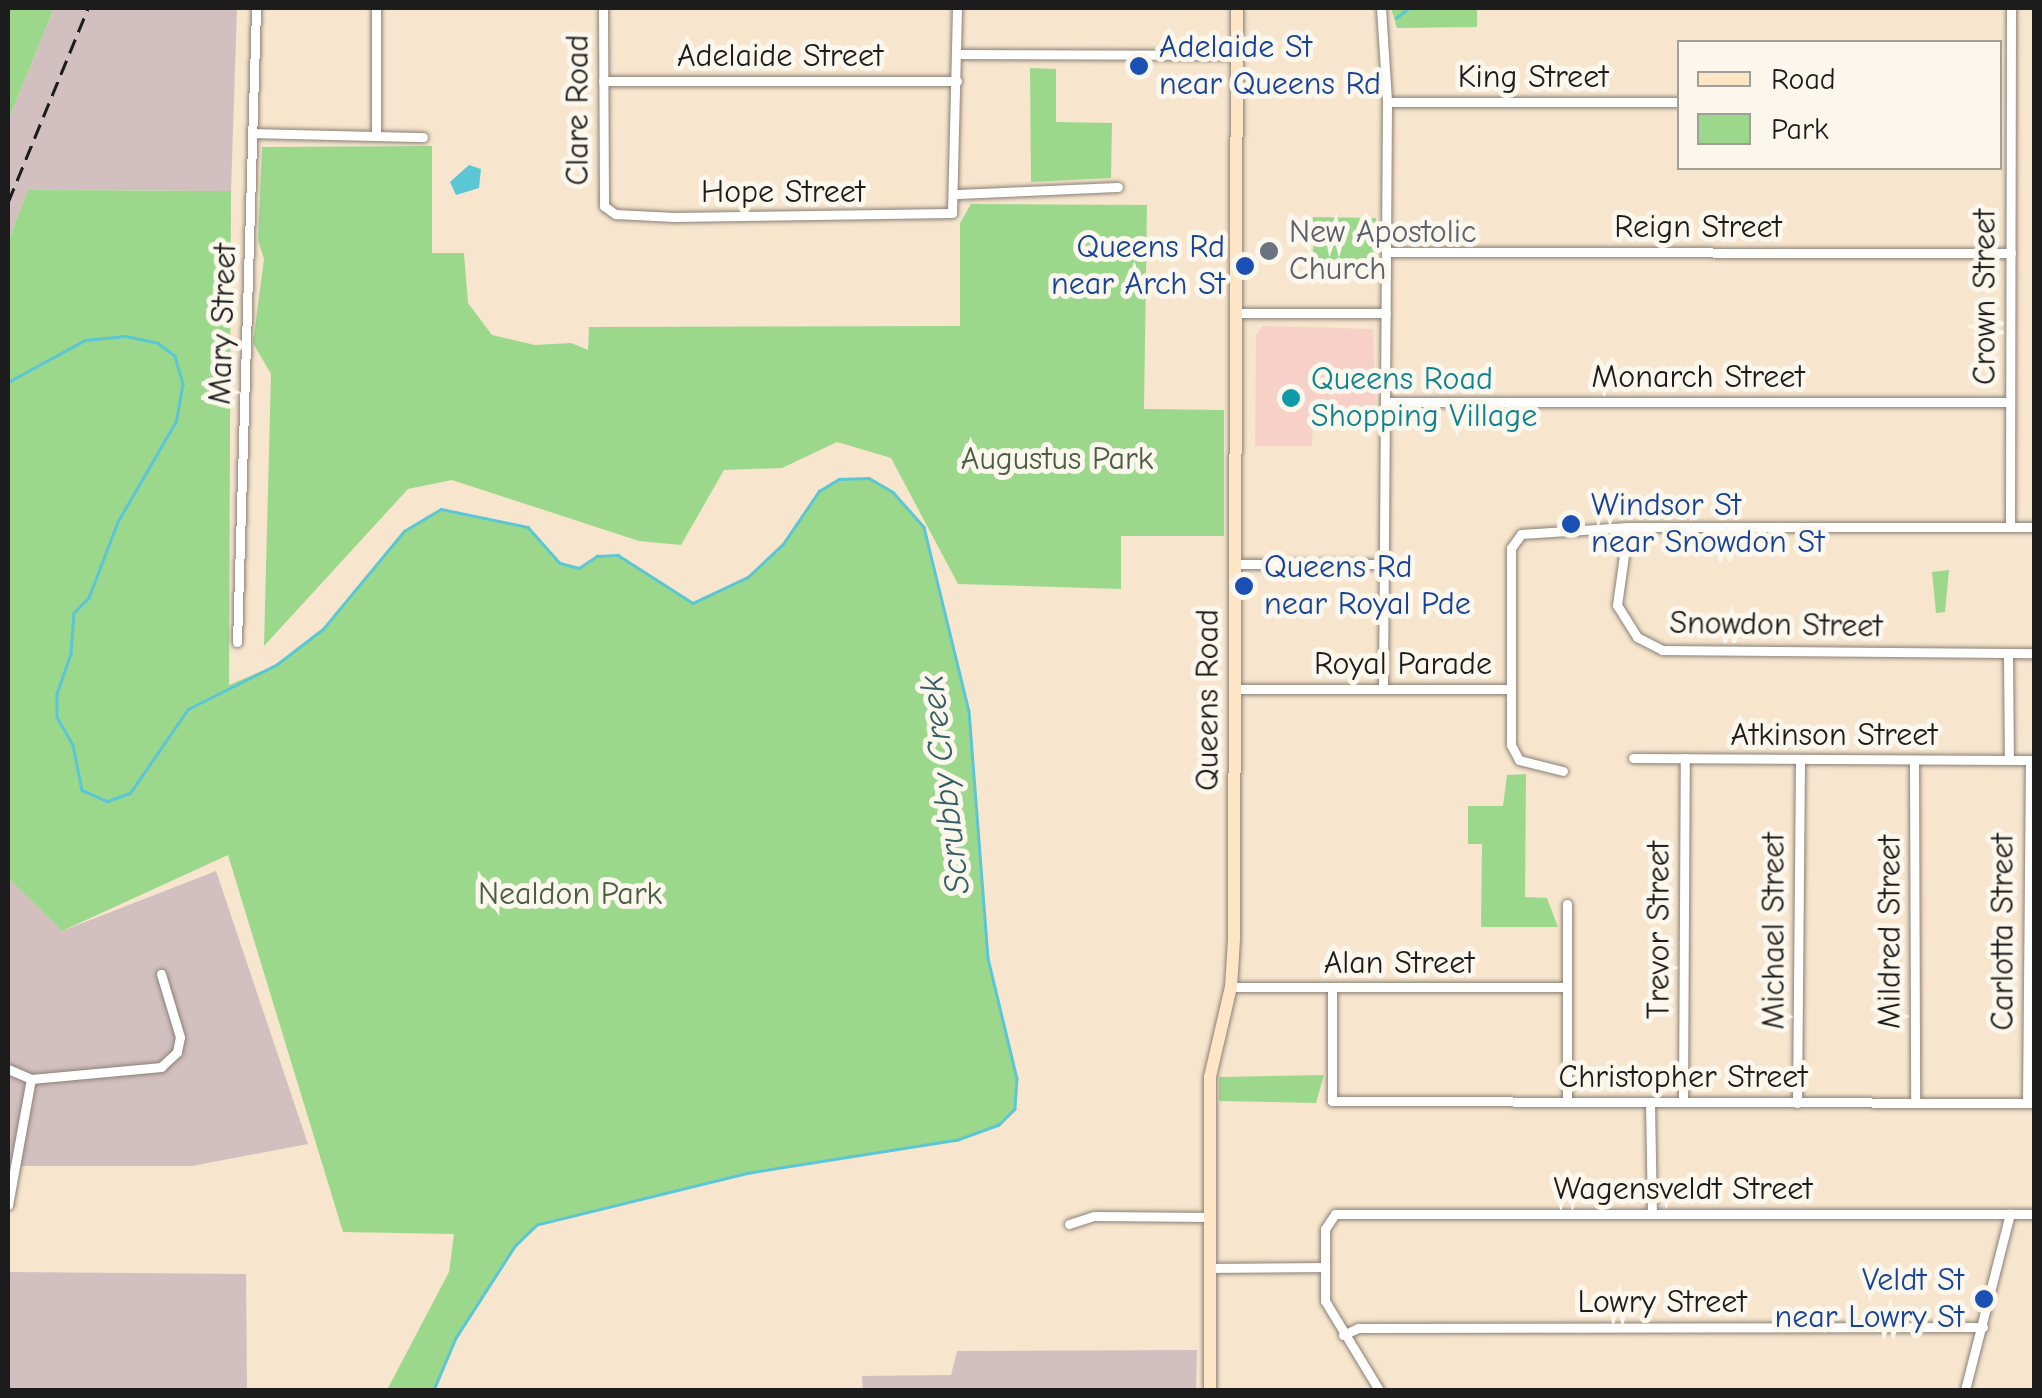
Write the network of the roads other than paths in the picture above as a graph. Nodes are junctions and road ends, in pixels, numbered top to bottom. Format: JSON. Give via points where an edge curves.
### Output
{"nodes":[{"id":1,"x":256,"y":8,"type":"edge"},
{"id":2,"x":376,"y":8,"type":"edge"},
{"id":3,"x":603,"y":8,"type":"edge"},
{"id":4,"x":957,"y":8,"type":"edge"},
{"id":5,"x":1238,"y":8,"type":"edge"},
{"id":6,"x":1381,"y":8,"type":"edge"},
{"id":7,"x":2011,"y":8,"type":"edge"},
{"id":8,"x":957,"y":54,"type":"junction"},
{"id":9,"x":1237,"y":55,"type":"junction"},
{"id":10,"x":603,"y":80,"type":"junction"},
{"id":11,"x":957,"y":81,"type":"junction"},
{"id":12,"x":1387,"y":102,"type":"junction"},
{"id":13,"x":1677,"y":102,"type":"edge"},
{"id":14,"x":2005,"y":103,"type":"edge"},
{"id":15,"x":254,"y":133,"type":"junction"},
{"id":16,"x":376,"y":136,"type":"junction"},
{"id":17,"x":423,"y":136,"type":"dead end"},
{"id":18,"x":1118,"y":187,"type":"dead end"},
{"id":19,"x":957,"y":194,"type":"junction"},
{"id":20,"x":607,"y":211,"type":"joint"},
{"id":21,"x":1386,"y":252,"type":"junction"},
{"id":22,"x":2011,"y":253,"type":"junction"},
{"id":23,"x":1386,"y":312,"type":"junction"},
{"id":24,"x":1237,"y":313,"type":"junction"},
{"id":25,"x":1386,"y":402,"type":"junction"},
{"id":26,"x":2010,"y":402,"type":"junction"},
{"id":27,"x":1628,"y":527,"type":"junction"},
{"id":28,"x":2010,"y":527,"type":"junction"},
{"id":29,"x":2034,"y":528,"type":"edge"},
{"id":30,"x":1236,"y":564,"type":"junction"},
{"id":31,"x":1305,"y":564,"type":"dead end"},
{"id":32,"x":1320,"y":564,"type":"dead end"},
{"id":33,"x":1384,"y":564,"type":"junction"},
{"id":34,"x":237,"y":642,"type":"dead end"},
{"id":35,"x":2034,"y":653,"type":"edge"},
{"id":36,"x":2008,"y":654,"type":"junction"},
{"id":37,"x":1235,"y":688,"type":"junction"},
{"id":38,"x":1383,"y":689,"type":"junction"},
{"id":39,"x":1510,"y":690,"type":"junction"},
{"id":40,"x":1633,"y":758,"type":"dead end"},
{"id":41,"x":1685,"y":758,"type":"junction"},
{"id":42,"x":1800,"y":760,"type":"junction"},
{"id":43,"x":1914,"y":760,"type":"junction"},
{"id":44,"x":2009,"y":760,"type":"junction"},
{"id":45,"x":2032,"y":760,"type":"edge"},
{"id":46,"x":1563,"y":771,"type":"dead end"},
{"id":47,"x":1567,"y":904,"type":"dead end"},
{"id":48,"x":161,"y":974,"type":"dead end"},
{"id":49,"x":1231,"y":987,"type":"junction"},
{"id":50,"x":1567,"y":987,"type":"junction"},
{"id":51,"x":1332,"y":988,"type":"junction"},
{"id":52,"x":8,"y":1069,"type":"edge"},
{"id":53,"x":30,"y":1079,"type":"junction"},
{"id":54,"x":1566,"y":1102,"type":"junction"},
{"id":55,"x":1650,"y":1102,"type":"junction"},
{"id":56,"x":1683,"y":1102,"type":"junction"},
{"id":57,"x":1798,"y":1103,"type":"junction"},
{"id":58,"x":1914,"y":1103,"type":"junction"},
{"id":59,"x":2031,"y":1103,"type":"edge"},
{"id":60,"x":8,"y":1205,"type":"edge"},
{"id":61,"x":1652,"y":1214,"type":"junction"},
{"id":62,"x":2010,"y":1214,"type":"junction"},
{"id":63,"x":2034,"y":1214,"type":"edge"},
{"id":64,"x":1210,"y":1217,"type":"junction"},
{"id":65,"x":1069,"y":1224,"type":"dead end"},
{"id":66,"x":1210,"y":1268,"type":"junction"},
{"id":67,"x":1324,"y":1268,"type":"junction"},
{"id":68,"x":1983,"y":1327,"type":"junction"},
{"id":69,"x":1343,"y":1334,"type":"junction"},
{"id":70,"x":1210,"y":1390,"type":"edge"},
{"id":71,"x":1379,"y":1390,"type":"edge"},
{"id":72,"x":1966,"y":1390,"type":"edge"}],
"edges":[{"from":1,"to":15,"type":"street","name":"Mary Street"},
{"from":2,"to":16,"type":"street"},
{"from":3,"to":10,"type":"street","name":"Clare Road"},
{"from":4,"to":8,"type":"street"},
{"from":5,"to":9,"type":"street","name":"Queens Road"},
{"from":6,"to":12,"type":"street"},
{"from":7,"to":14,"type":"street","name":"Crown Street"},
{"from":8,"to":9,"type":"street"},
{"from":8,"to":11,"type":"street"},
{"from":9,"to":24,"type":"street","name":"Queens Road"},
{"from":10,"to":11,"type":"street","name":"Adelaide Street"},
{"from":10,"to":20,"type":"street","name":"Clare Road"},
{"from":11,"to":19,"type":"street"},
{"from":12,"to":13,"type":"street","name":"King Street"},
{"from":12,"to":21,"type":"street"},
{"from":14,"to":22,"type":"street","name":"Crown Street"},
{"from":15,"to":16,"type":"street"},
{"from":15,"to":34,"type":"street","name":"Mary Street"},
{"from":16,"to":17,"type":"street"},
{"from":18,"to":19,"type":"street"},
{"from":19,"to":20,"type":"street","name":"Hope Street","via":[[957,207],[945,216]]},
{"from":21,"to":22,"type":"street","name":"Reign Street"},
{"from":21,"to":23,"type":"street"},
{"from":22,"to":26,"type":"street","name":"Crown Street"},
{"from":23,"to":24,"type":"street"},
{"from":23,"to":25,"type":"street"},
{"from":24,"to":30,"type":"street","name":"Queens Road"},
{"from":25,"to":26,"type":"street","name":"Monarch Street"},
{"from":25,"to":33,"type":"street"},
{"from":26,"to":28,"type":"street","name":"Crown Street"},
{"from":27,"to":28,"type":"street"},
{"from":27,"to":36,"type":"street","name":"Snowdon Street","via":[[1617,605],[1637,637],[1662,650]]},
{"from":27,"to":39,"type":"street","via":[[1514,538]]},
{"from":28,"to":29,"type":"street"},
{"from":30,"to":31,"type":"street"},
{"from":30,"to":37,"type":"street","name":"Queens Road"},
{"from":32,"to":33,"type":"street"},
{"from":33,"to":38,"type":"street"},
{"from":35,"to":36,"type":"street","name":"Snowdon Street"},
{"from":36,"to":44,"type":"street"},
{"from":37,"to":38,"type":"street","name":"Royal Parade"},
{"from":37,"to":49,"type":"street","name":"Queens Road"},
{"from":38,"to":39,"type":"street","name":"Royal Parade"},
{"from":39,"to":46,"type":"street","name":"Royal Parade","via":[[1514,755]]},
{"from":40,"to":41,"type":"street","name":"Atkinson Street"},
{"from":41,"to":42,"type":"street","name":"Atkinson Street"},
{"from":41,"to":56,"type":"street","name":"Trevor Street"},
{"from":42,"to":43,"type":"street","name":"Atkinson Street"},
{"from":42,"to":57,"type":"street","name":"Michael Street"},
{"from":43,"to":44,"type":"street","name":"Atkinson Street"},
{"from":43,"to":58,"type":"street","name":"Mildred Street"},
{"from":44,"to":45,"type":"street","name":"Atkinson Street"},
{"from":45,"to":59,"type":"street","name":"Carlotta Street"},
{"from":47,"to":50,"type":"street"},
{"from":48,"to":53,"type":"street","via":[[180,1037],[161,1066]]},
{"from":49,"to":51,"type":"street","name":"Alan Street"},
{"from":49,"to":64,"type":"street","name":"Queens Road","via":[[1210,1077]]},
{"from":50,"to":51,"type":"street","name":"Alan Street"},
{"from":50,"to":54,"type":"street"},
{"from":51,"to":54,"type":"street","name":"Christopher Street","via":[[1332,1102]]},
{"from":52,"to":53,"type":"street"},
{"from":53,"to":60,"type":"street"},
{"from":54,"to":55,"type":"street","name":"Christopher Street"},
{"from":55,"to":56,"type":"street","name":"Christopher Street"},
{"from":55,"to":61,"type":"street"},
{"from":56,"to":57,"type":"street","name":"Christopher Street"},
{"from":57,"to":58,"type":"street","name":"Christopher Street"},
{"from":58,"to":59,"type":"street","name":"Christopher Street"},
{"from":61,"to":62,"type":"street","name":"Wagensveldt Street"},
{"from":61,"to":67,"type":"street","name":"Wagensveldt Street","via":[[1332,1216]]},
{"from":62,"to":63,"type":"street","name":"Wagensveldt Street"},
{"from":62,"to":68,"type":"street"},
{"from":64,"to":65,"type":"street","via":[[1094,1216]]},
{"from":64,"to":66,"type":"street","name":"Queens Road"},
{"from":66,"to":67,"type":"street"},
{"from":66,"to":70,"type":"street","name":"Queens Road"},
{"from":67,"to":69,"type":"street","via":[[1328,1310]]},
{"from":68,"to":69,"type":"street","name":"Lowry Street","via":[[1358,1328]]},
{"from":68,"to":72,"type":"street"},
{"from":69,"to":71,"type":"street"}]}
